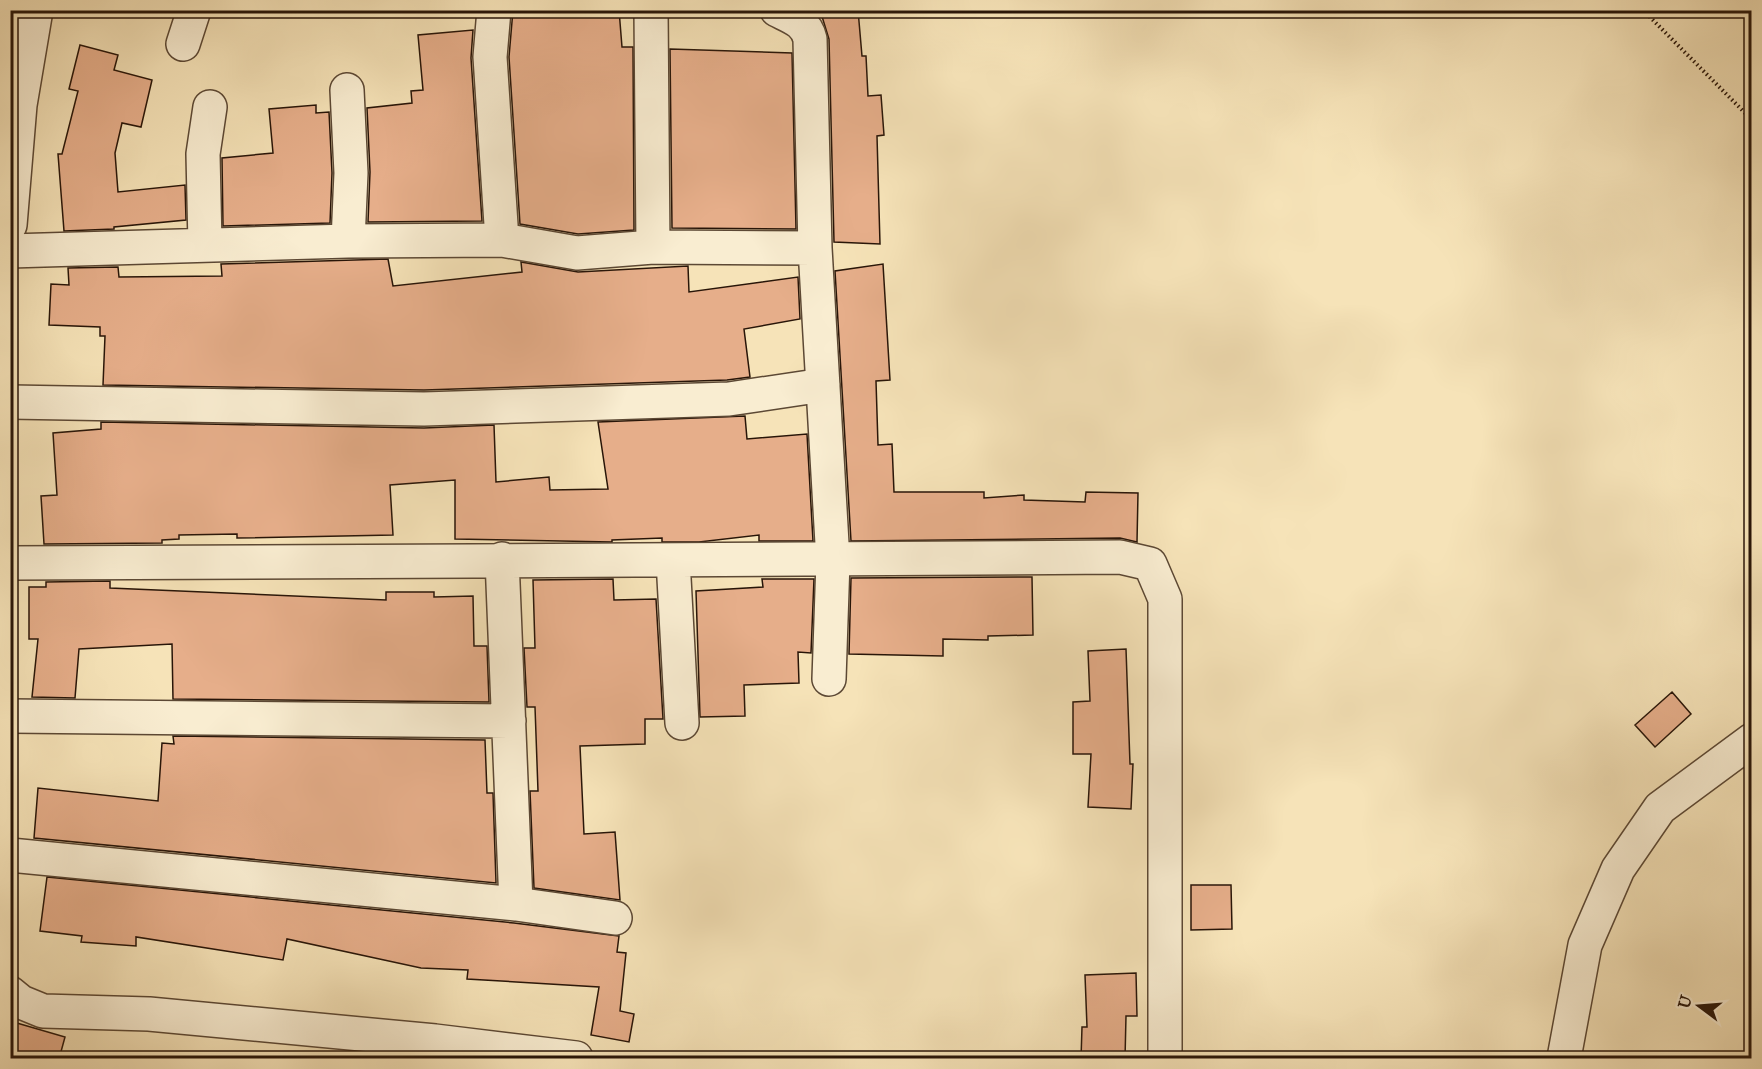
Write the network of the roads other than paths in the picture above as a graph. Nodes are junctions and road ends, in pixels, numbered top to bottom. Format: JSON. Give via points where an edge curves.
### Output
{"nodes":[{"id":1,"x":36,"y":10,"type":"edge"},
{"id":2,"x":194,"y":10,"type":"edge"},
{"id":3,"x":494,"y":10,"type":"edge"},
{"id":4,"x":651,"y":10,"type":"edge"},
{"id":5,"x":777,"y":10,"type":"edge"},
{"id":6,"x":183,"y":44,"type":"dead end"},
{"id":7,"x":346,"y":90,"type":"dead end"},
{"id":8,"x":15,"y":105,"type":"edge"},
{"id":9,"x":210,"y":107,"type":"dead end"},
{"id":10,"x":10,"y":225,"type":"edge"},
{"id":11,"x":502,"y":240,"type":"junction"},
{"id":12,"x":348,"y":241,"type":"junction"},
{"id":13,"x":205,"y":245,"type":"junction"},
{"id":14,"x":653,"y":247,"type":"junction"},
{"id":15,"x":815,"y":248,"type":"junction"},
{"id":16,"x":10,"y":251,"type":"edge"},
{"id":17,"x":823,"y":385,"type":"junction"},
{"id":18,"x":10,"y":402,"type":"edge"},
{"id":19,"x":502,"y":559,"type":"junction"},
{"id":20,"x":673,"y":560,"type":"junction"},
{"id":21,"x":833,"y":561,"type":"junction"},
{"id":22,"x":10,"y":563,"type":"edge"},
{"id":23,"x":829,"y":680,"type":"dead end"},
{"id":24,"x":10,"y":716,"type":"edge"},
{"id":25,"x":509,"y":721,"type":"junction"},
{"id":26,"x":682,"y":723,"type":"dead end"},
{"id":27,"x":1752,"y":740,"type":"edge"},
{"id":28,"x":10,"y":855,"type":"edge"},
{"id":29,"x":516,"y":904,"type":"junction"},
{"id":30,"x":615,"y":918,"type":"dead end"},
{"id":31,"x":10,"y":993,"type":"edge"},
{"id":32,"x":576,"y":1059,"type":"edge"},
{"id":33,"x":1166,"y":1059,"type":"edge"},
{"id":34,"x":1564,"y":1059,"type":"edge"}],
"edges":[{"from":1,"to":8,"type":"street"},
{"from":2,"to":6,"type":"street"},
{"from":3,"to":11,"type":"street","via":[[490,57]]},
{"from":4,"to":14,"type":"street"},
{"from":5,"to":15,"type":"street","via":[[808,28],[810,39]]},
{"from":7,"to":12,"type":"street","via":[[351,172]]},
{"from":8,"to":10,"type":"street"},
{"from":9,"to":13,"type":"street","via":[[203,154]]},
{"from":11,"to":12,"type":"street"},
{"from":11,"to":14,"type":"street","via":[[577,253]]},
{"from":12,"to":13,"type":"street"},
{"from":13,"to":16,"type":"street"},
{"from":14,"to":15,"type":"street"},
{"from":15,"to":17,"type":"street"},
{"from":17,"to":18,"type":"street","via":[[729,399],[436,409]]},
{"from":17,"to":21,"type":"street"},
{"from":19,"to":20,"type":"street"},
{"from":19,"to":22,"type":"street"},
{"from":19,"to":25,"type":"street"},
{"from":20,"to":21,"type":"street"},
{"from":20,"to":26,"type":"street"},
{"from":21,"to":23,"type":"street"},
{"from":21,"to":33,"type":"street","via":[[1120,557],[1150,564],[1165,598]]},
{"from":24,"to":25,"type":"street"},
{"from":25,"to":29,"type":"street"},
{"from":27,"to":34,"type":"street","via":[[1660,808],[1618,870],[1585,945]]},
{"from":28,"to":29,"type":"street"},
{"from":29,"to":30,"type":"street"},
{"from":31,"to":32,"type":"street","via":[[43,1011],[149,1014],[435,1041]]}]}
